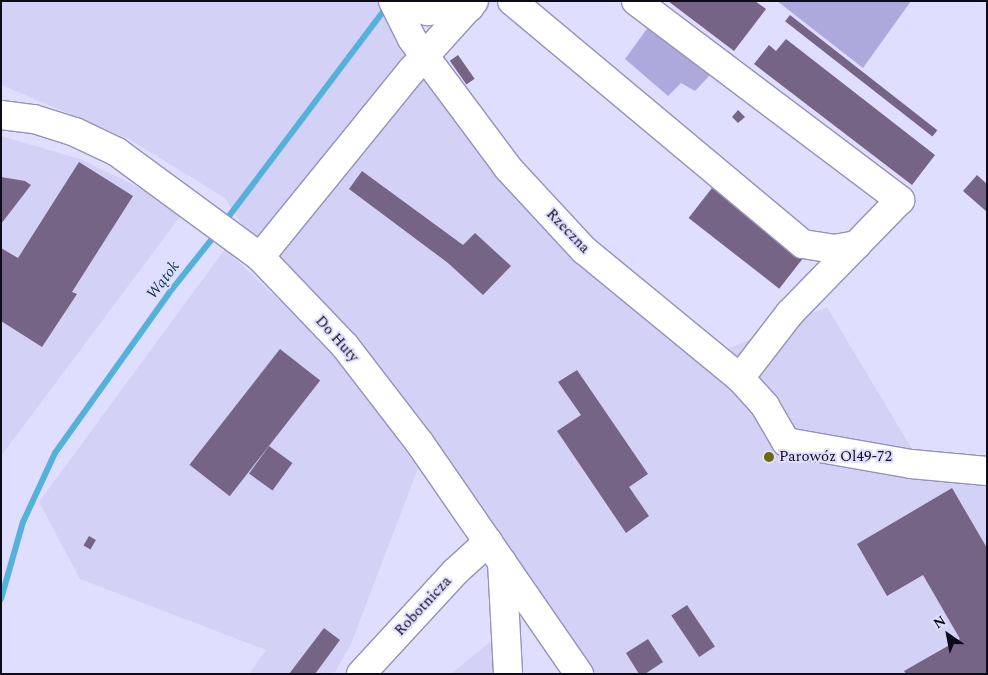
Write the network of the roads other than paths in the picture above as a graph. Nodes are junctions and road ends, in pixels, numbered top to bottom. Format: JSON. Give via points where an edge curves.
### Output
{"nodes":[{"id":1,"x":392,"y":1,"type":"edge"},
{"id":2,"x":512,"y":1,"type":"edge"},
{"id":3,"x":636,"y":1,"type":"edge"},
{"id":4,"x":472,"y":4,"type":"edge"},
{"id":5,"x":412,"y":13,"type":"edge"},
{"id":6,"x":425,"y":56,"type":"junction"},
{"id":7,"x":1,"y":115,"type":"edge"},
{"id":8,"x":857,"y":245,"type":"junction"},
{"id":9,"x":260,"y":257,"type":"junction"},
{"id":10,"x":740,"y":378,"type":"junction"},
{"id":11,"x":987,"y":471,"type":"edge"},
{"id":12,"x":495,"y":552,"type":"junction"},
{"id":13,"x":361,"y":674,"type":"edge"},
{"id":14,"x":508,"y":674,"type":"edge"},
{"id":15,"x":578,"y":674,"type":"edge"}],
"edges":[{"from":1,"to":5,"type":"street","name":"Rzeczna"},
{"from":2,"to":8,"type":"street","via":[[803,244],[834,249]]},
{"from":3,"to":8,"type":"street","via":[[900,200]]},
{"from":4,"to":5,"type":"street"},
{"from":4,"to":6,"type":"street"},
{"from":5,"to":6,"type":"street","name":"Rzeczna"},
{"from":6,"to":9,"type":"street"},
{"from":6,"to":10,"type":"street","name":"Rzeczna","via":[[508,168],[584,250]]},
{"from":7,"to":9,"type":"street","name":"Do Huty","via":[[34,119],[75,132],[117,152]]},
{"from":8,"to":10,"type":"street","via":[[790,313]]},
{"from":9,"to":12,"type":"street","name":"Do Huty","via":[[345,346],[419,442]]},
{"from":10,"to":11,"type":"street","name":"Rzeczna","via":[[765,406],[786,442],[911,464]]},
{"from":12,"to":13,"type":"street","name":"Robotnicza","via":[[455,572]]},
{"from":12,"to":14,"type":"street"},
{"from":12,"to":15,"type":"street","name":"Do Huty"}]}
